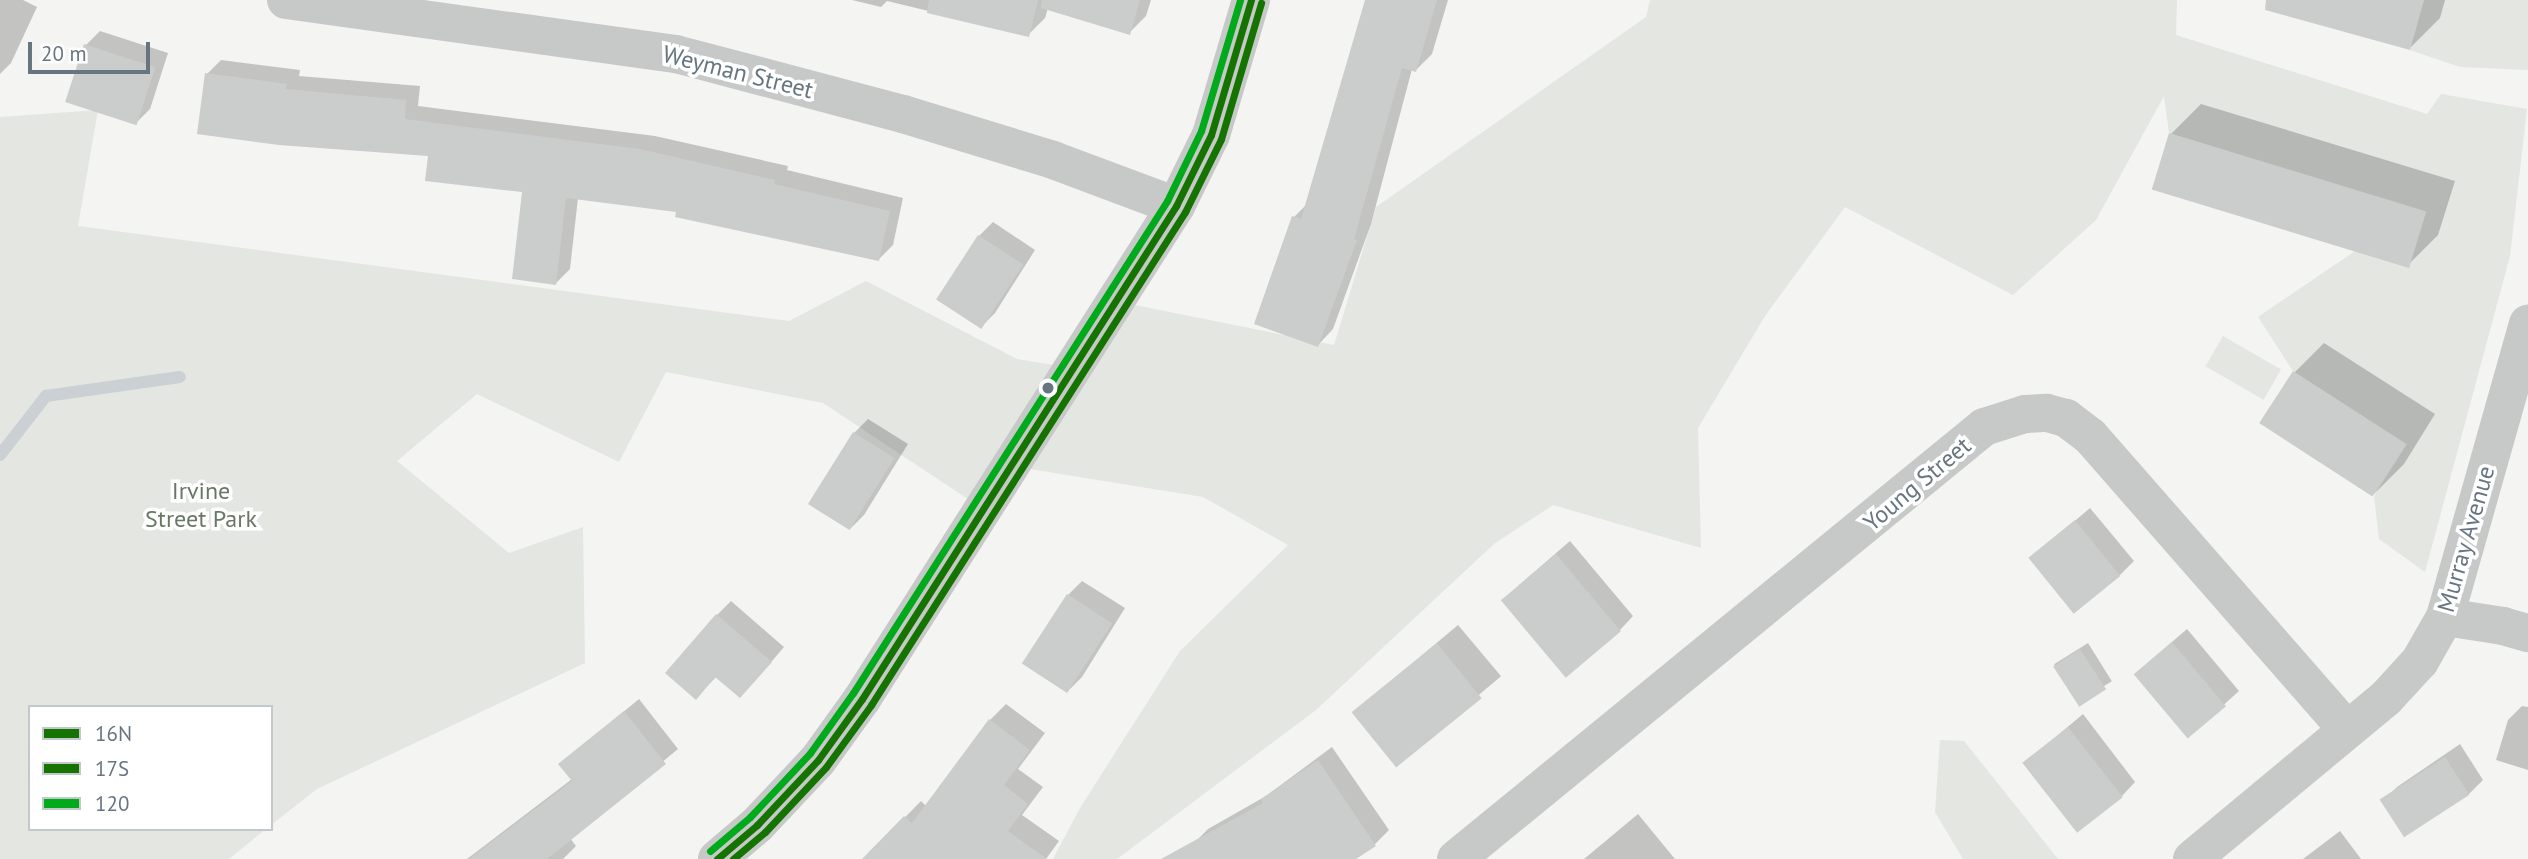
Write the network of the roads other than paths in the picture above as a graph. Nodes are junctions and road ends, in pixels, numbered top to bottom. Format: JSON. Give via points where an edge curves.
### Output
{"nodes":[{"id":1,"x":286,"y":0,"type":"edge"},
{"id":2,"x":1251,"y":0,"type":"edge"},
{"id":3,"x":1176,"y":206,"type":"junction"},
{"id":4,"x":2528,"y":324,"type":"edge"},
{"id":5,"x":2445,"y":617,"type":"junction"},
{"id":6,"x":2528,"y":633,"type":"edge"},
{"id":7,"x":2347,"y":730,"type":"junction"},
{"id":8,"x":718,"y":859,"type":"edge"},
{"id":9,"x":1456,"y":859,"type":"edge"},
{"id":10,"x":2192,"y":859,"type":"edge"}],
"edges":[{"from":1,"to":3,"type":"street","name":"Weyman Street","via":[[676,54],[903,114],[1054,160]]},
{"from":2,"to":3,"type":"street","via":[[1211,135]]},
{"from":3,"to":8,"type":"street","via":[[862,699],[818,760]]},
{"from":4,"to":5,"type":"street","name":"Murray Avenue"},
{"from":5,"to":6,"type":"street"},
{"from":5,"to":7,"type":"street","name":"Murray Avenue","via":[[2420,661],[2386,698]]},
{"from":7,"to":9,"type":"street","name":"Young Street","via":[[2090,436],[2066,418],[2025,414],[1984,428]]},
{"from":7,"to":10,"type":"street","name":"Murray Avenue"}]}
